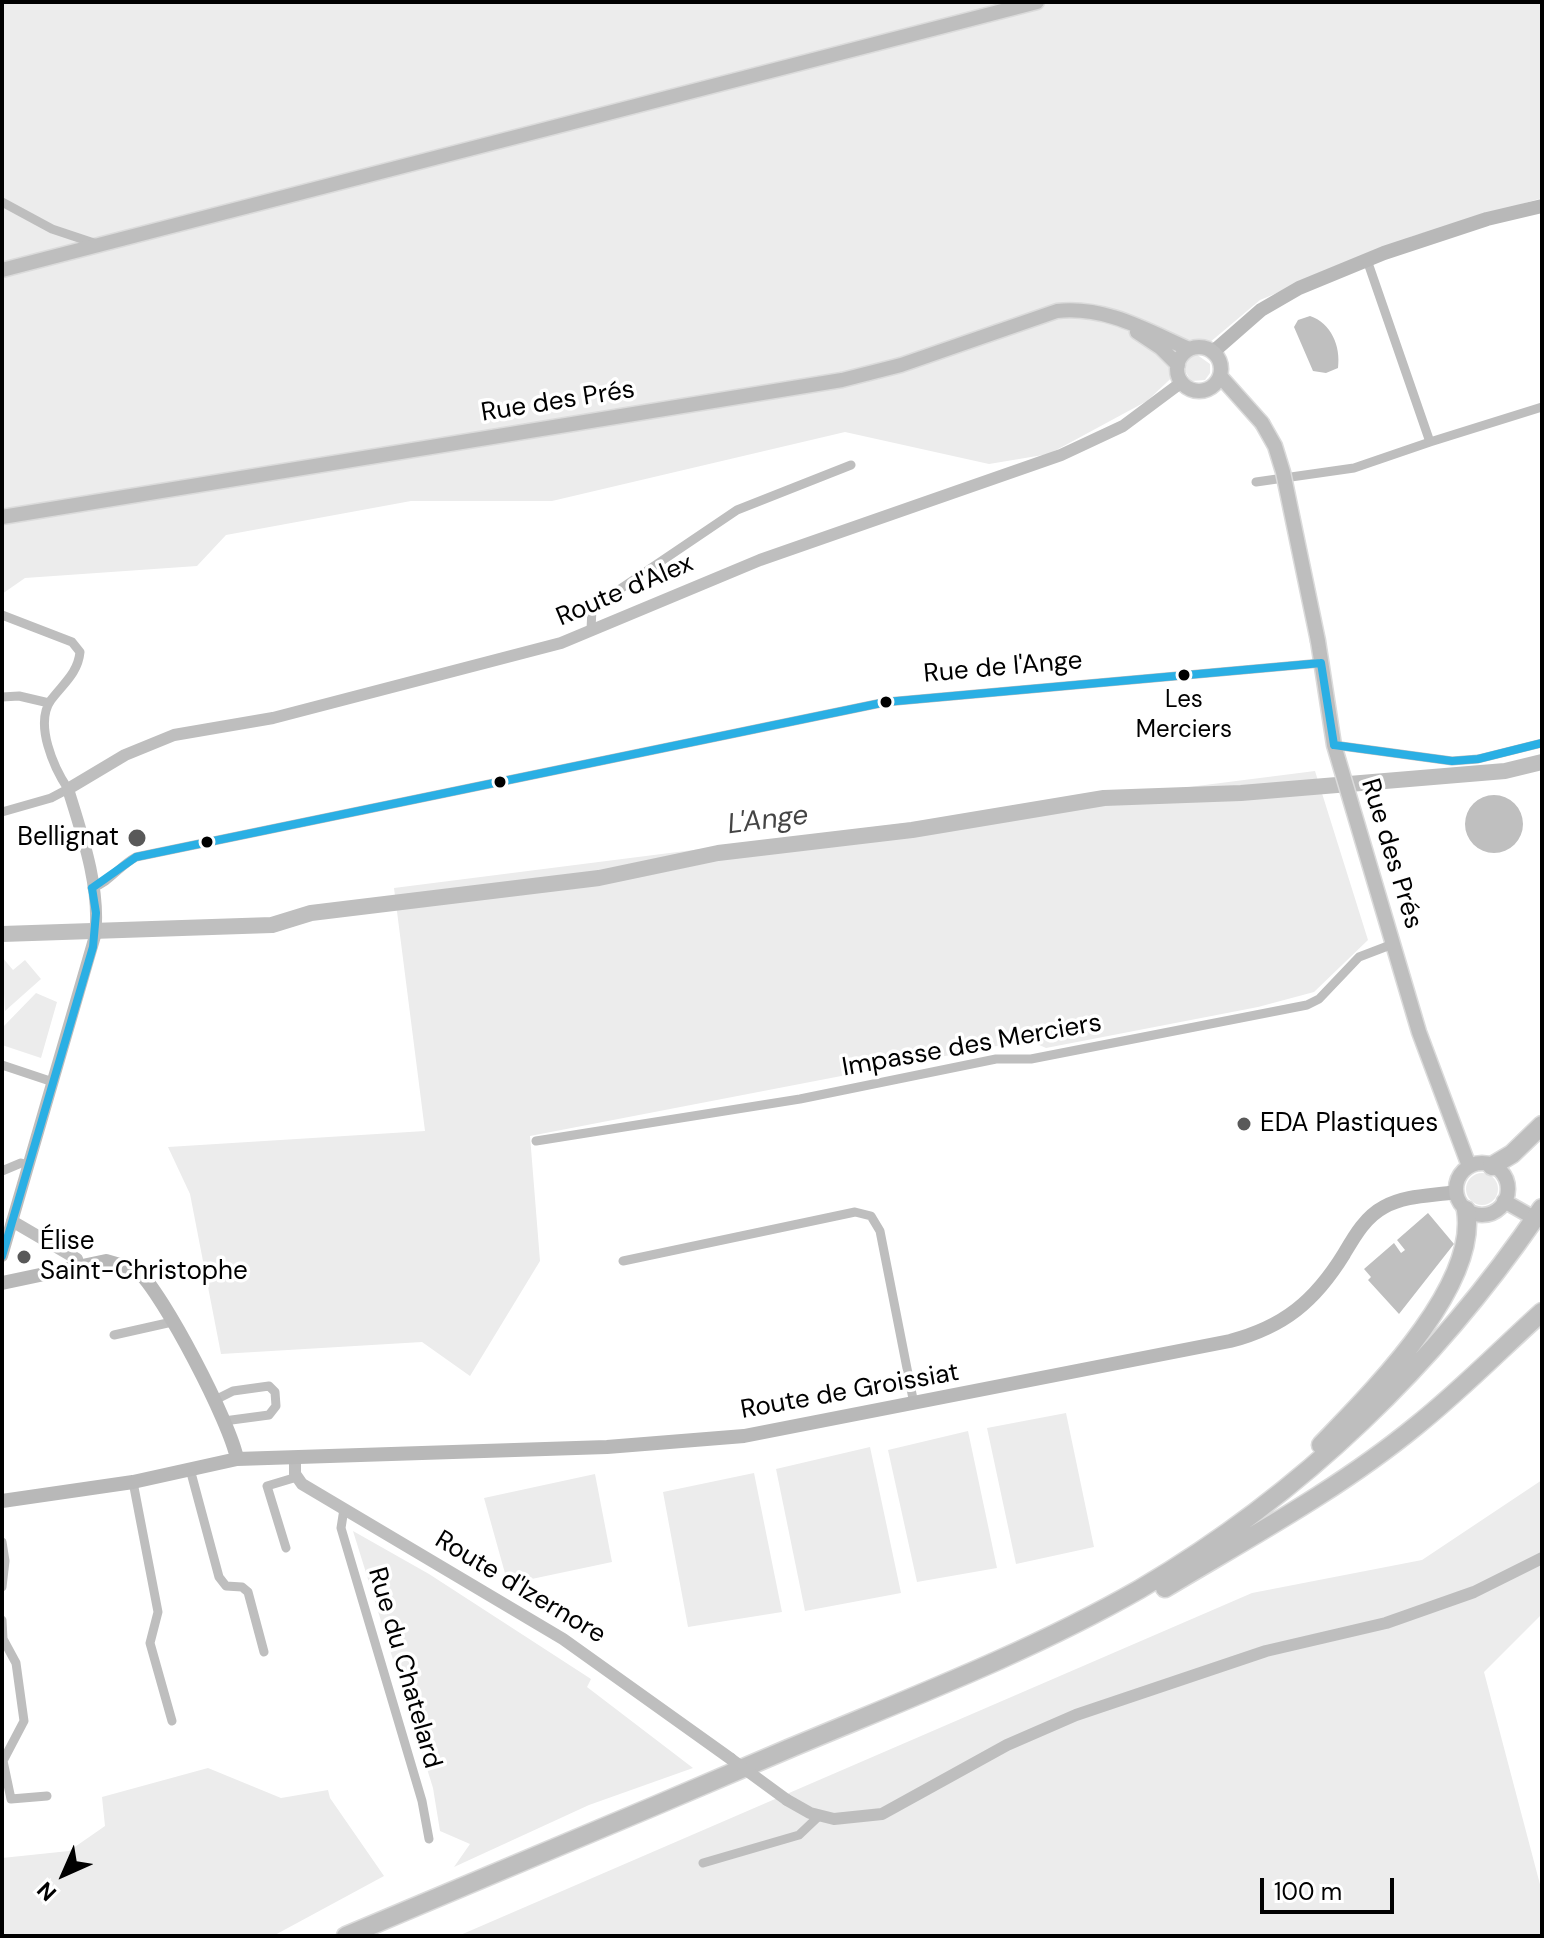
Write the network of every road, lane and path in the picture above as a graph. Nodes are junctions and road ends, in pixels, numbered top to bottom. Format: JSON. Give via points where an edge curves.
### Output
{"nodes":[{"id":1,"x":1037,"y":2,"type":"edge"},
{"id":2,"x":2,"y":202,"type":"edge"},
{"id":3,"x":1542,"y":206,"type":"edge"},
{"id":4,"x":100,"y":245,"type":"junction"},
{"id":5,"x":1367,"y":260,"type":"junction"},
{"id":6,"x":2,"y":270,"type":"edge"},
{"id":7,"x":1113,"y":316,"type":"junction"},
{"id":8,"x":1189,"y":349,"type":"junction"},
{"id":9,"x":1213,"y":352,"type":"junction"},
{"id":10,"x":1178,"y":365,"type":"junction"},
{"id":11,"x":1220,"y":376,"type":"junction"},
{"id":12,"x":1182,"y":382,"type":"junction"},
{"id":13,"x":1210,"y":388,"type":"junction"},
{"id":14,"x":1542,"y":407,"type":"edge"},
{"id":15,"x":1258,"y":418,"type":"junction"},
{"id":16,"x":1430,"y":442,"type":"junction"},
{"id":17,"x":851,"y":465,"type":"dead end"},
{"id":18,"x":1256,"y":482,"type":"dead end"},
{"id":19,"x":2,"y":517,"type":"edge"},
{"id":20,"x":2,"y":615,"type":"edge"},
{"id":21,"x":591,"y":630,"type":"junction"},
{"id":22,"x":1321,"y":663,"type":"junction"},
{"id":23,"x":2,"y":697,"type":"edge"},
{"id":24,"x":49,"y":703,"type":"junction"},
{"id":25,"x":1542,"y":743,"type":"edge"},
{"id":26,"x":1334,"y":745,"type":"junction"},
{"id":27,"x":68,"y":789,"type":"junction"},
{"id":28,"x":2,"y":812,"type":"edge"},
{"id":29,"x":92,"y":888,"type":"junction"},
{"id":30,"x":1393,"y":944,"type":"junction"},
{"id":31,"x":2,"y":1065,"type":"edge"},
{"id":32,"x":53,"y":1082,"type":"junction"},
{"id":33,"x":1542,"y":1125,"type":"edge"},
{"id":34,"x":536,"y":1141,"type":"dead end"},
{"id":35,"x":29,"y":1165,"type":"junction"},
{"id":36,"x":1469,"y":1166,"type":"junction"},
{"id":37,"x":1492,"y":1166,"type":"junction"},
{"id":38,"x":2,"y":1171,"type":"edge"},
{"id":39,"x":1456,"y":1192,"type":"junction"},
{"id":40,"x":1504,"y":1201,"type":"junction"},
{"id":41,"x":1466,"y":1210,"type":"junction"},
{"id":42,"x":1534,"y":1211,"type":"edge"},
{"id":43,"x":12,"y":1221,"type":"junction"},
{"id":44,"x":1542,"y":1230,"type":"edge"},
{"id":45,"x":2,"y":1256,"type":"edge"},
{"id":46,"x":623,"y":1261,"type":"dead end"},
{"id":47,"x":79,"y":1266,"type":"junction"},
{"id":48,"x":2,"y":1283,"type":"edge"},
{"id":49,"x":1542,"y":1312,"type":"edge"},
{"id":50,"x":172,"y":1322,"type":"junction"},
{"id":51,"x":114,"y":1335,"type":"dead end"},
{"id":52,"x":215,"y":1400,"type":"junction"},
{"id":53,"x":914,"y":1404,"type":"junction"},
{"id":54,"x":224,"y":1421,"type":"junction"},
{"id":55,"x":295,"y":1457,"type":"junction"},
{"id":56,"x":237,"y":1459,"type":"junction"},
{"id":57,"x":190,"y":1469,"type":"junction"},
{"id":58,"x":297,"y":1477,"type":"junction"},
{"id":59,"x":133,"y":1482,"type":"junction"},
{"id":60,"x":2,"y":1501,"type":"edge"},
{"id":61,"x":1264,"y":1506,"type":"junction"},
{"id":62,"x":344,"y":1509,"type":"junction"},
{"id":63,"x":2,"y":1542,"type":"edge"},
{"id":64,"x":286,"y":1548,"type":"dead end"},
{"id":65,"x":1542,"y":1558,"type":"edge"},
{"id":66,"x":1177,"y":1580,"type":"junction"},
{"id":67,"x":2,"y":1587,"type":"edge"},
{"id":68,"x":2,"y":1620,"type":"edge"},
{"id":69,"x":264,"y":1652,"type":"dead end"},
{"id":70,"x":172,"y":1721,"type":"dead end"},
{"id":71,"x":47,"y":1796,"type":"dead end"},
{"id":72,"x":819,"y":1816,"type":"junction"},
{"id":73,"x":429,"y":1839,"type":"dead end"},
{"id":74,"x":703,"y":1863,"type":"dead end"},
{"id":75,"x":346,"y":1936,"type":"edge"},
{"id":76,"x":378,"y":1936,"type":"edge"}],
"edges":[{"from":1,"to":4,"type":"main road"},
{"from":2,"to":4,"type":"street","via":[[52,229]]},
{"from":3,"to":5,"type":"main road"},
{"from":4,"to":6,"type":"main road"},
{"from":5,"to":9,"type":"main road","via":[[1261,310]]},
{"from":5,"to":16,"type":"street"},
{"from":7,"to":8,"type":"main road","name":"Rue des Prés"},
{"from":7,"to":10,"type":"main road","name":"Rue des Prés"},
{"from":7,"to":19,"type":"main road","name":"Rue des Prés","via":[[1057,311],[842,380]]},
{"from":8,"to":9,"type":"main road"},
{"from":8,"to":10,"type":"main road"},
{"from":9,"to":11,"type":"main road"},
{"from":10,"to":12,"type":"main road"},
{"from":11,"to":13,"type":"main road"},
{"from":11,"to":15,"type":"main road","name":"Rue des Prés"},
{"from":12,"to":13,"type":"main road","via":[[1198,391]]},
{"from":12,"to":21,"type":"street","name":"Route d'Alex","via":[[1123,426],[1061,455],[760,560]]},
{"from":13,"to":15,"type":"main road","via":[[1228,394]]},
{"from":14,"to":16,"type":"street"},
{"from":15,"to":22,"type":"main road","name":"Rue des Prés","bridge":true,"via":[[1283,472]]},
{"from":16,"to":18,"type":"street","via":[[1354,468]]},
{"from":17,"to":21,"type":"street","via":[[737,510],[592,608]]},
{"from":20,"to":24,"type":"street","via":[[72,642],[80,652],[79,663]]},
{"from":21,"to":27,"type":"street","name":"Route d'Alex","via":[[561,643],[309,710],[174,735],[125,755]]},
{"from":22,"to":26,"type":"main road","name":"Rue des Prés"},
{"from":22,"to":29,"type":"street","name":"Rue de l'Ange","via":[[886,702],[136,857]]},
{"from":23,"to":24,"type":"street"},
{"from":24,"to":27,"type":"street","via":[[46,736],[52,764]]},
{"from":25,"to":26,"type":"street","via":[[1452,761]]},
{"from":26,"to":30,"type":"main road","name":"Rue des Prés"},
{"from":27,"to":28,"type":"street"},
{"from":27,"to":29,"type":"street"},
{"from":29,"to":32,"type":"street","via":[[93,947]]},
{"from":30,"to":34,"type":"street","name":"Impasse des Merciers","via":[[1359,957],[1307,1005],[1031,1059],[996,1059],[800,1099]]},
{"from":30,"to":36,"type":"main road","name":"Rue des Prés"},
{"from":31,"to":32,"type":"street"},
{"from":32,"to":35,"type":"street"},
{"from":33,"to":37,"type":"highway"},
{"from":35,"to":38,"type":"street"},
{"from":35,"to":43,"type":"street"},
{"from":36,"to":37,"type":"main road"},
{"from":36,"to":39,"type":"main road","via":[[1458,1179]]},
{"from":37,"to":40,"type":"main road","via":[[1506,1179]]},
{"from":39,"to":41,"type":"main road"},
{"from":39,"to":53,"type":"main road","name":"Route de Groissiat","via":[[1412,1197],[1382,1208],[1365,1222],[1315,1296],[1291,1317],[1262,1331]]},
{"from":40,"to":41,"type":"main road","via":[[1486,1214]]},
{"from":40,"to":42,"type":"main road"},
{"from":41,"to":61,"type":"highway","via":[[1463,1258],[1422,1327],[1369,1395]]},
{"from":42,"to":61,"type":"highway","via":[[1489,1282],[1429,1355],[1347,1437]]},
{"from":43,"to":45,"type":"street"},
{"from":43,"to":47,"type":"street","via":[[77,1259]]},
{"from":44,"to":66,"type":"highway","via":[[1470,1325],[1388,1414],[1280,1509]]},
{"from":46,"to":53,"type":"street","via":[[855,1212],[871,1216],[880,1231]]},
{"from":47,"to":48,"type":"main road"},
{"from":47,"to":50,"type":"main road","via":[[106,1261],[137,1270]]},
{"from":49,"to":66,"type":"highway","via":[[1389,1447]]},
{"from":50,"to":51,"type":"street"},
{"from":50,"to":52,"type":"main road"},
{"from":52,"to":54,"type":"main road"},
{"from":52,"to":54,"type":"street","via":[[254,1386],[269,1386],[275,1392],[276,1406],[269,1415]]},
{"from":53,"to":55,"type":"main road","name":"Route de Groissiat","via":[[701,1441]]},
{"from":54,"to":56,"type":"main road"},
{"from":55,"to":56,"type":"main road","name":"Route de Groissiat"},
{"from":55,"to":58,"type":"street"},
{"from":56,"to":57,"type":"main road","name":"Route de Groissiat"},
{"from":57,"to":59,"type":"main road","name":"Route de Groissiat"},
{"from":57,"to":69,"type":"street","via":[[219,1577],[226,1586],[248,1592]]},
{"from":58,"to":62,"type":"street","name":"Route d'Izernore"},
{"from":58,"to":64,"type":"street","via":[[267,1486]]},
{"from":59,"to":60,"type":"main road","name":"Route de Groissiat"},
{"from":59,"to":70,"type":"street","via":[[158,1612],[150,1643]]},
{"from":61,"to":75,"type":"highway","via":[[1138,1589],[1025,1648]]},
{"from":62,"to":72,"type":"street","name":"Route d'Izernore","bridge":true,"via":[[563,1639],[787,1800]]},
{"from":62,"to":73,"type":"street","name":"Rue du Chatelard","via":[[341,1528]]},
{"from":63,"to":67,"type":"street"},
{"from":65,"to":72,"type":"street","via":[[1474,1592],[1386,1623],[1266,1651],[1076,1715],[1007,1745],[882,1814],[846,1820]]},
{"from":66,"to":76,"type":"highway","via":[[1013,1667]]},
{"from":68,"to":71,"type":"street","via":[[3,1639],[16,1663],[24,1721],[3,1761],[11,1799]]},
{"from":72,"to":74,"type":"street","via":[[799,1835]]}]}
